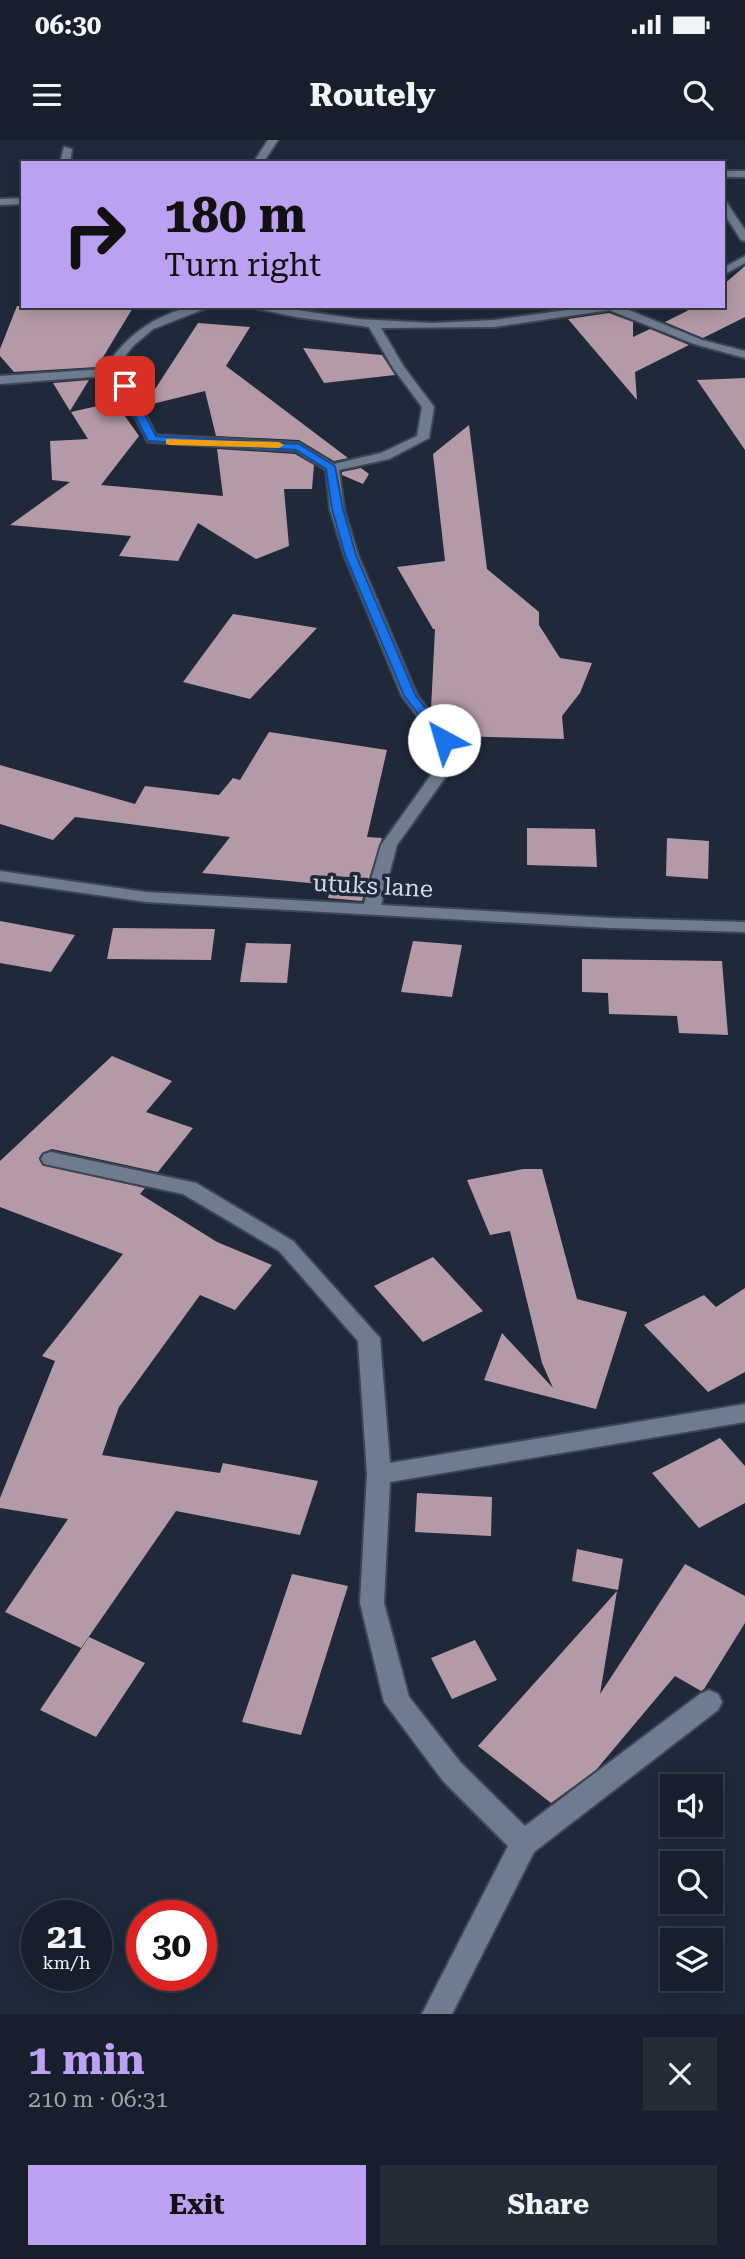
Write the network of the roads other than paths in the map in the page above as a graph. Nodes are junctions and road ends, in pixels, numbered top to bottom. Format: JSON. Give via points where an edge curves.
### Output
{"nodes":[{"id":1,"x":273,"y":140,"type":"edge"},
{"id":2,"x":66,"y":149,"type":"dead end"},
{"id":3,"x":65,"y":161,"type":"edge"},
{"id":4,"x":259,"y":161,"type":"edge"},
{"id":5,"x":725,"y":174,"type":"edge"},
{"id":6,"x":745,"y":174,"type":"edge"},
{"id":7,"x":21,"y":201,"type":"edge"},
{"id":8,"x":0,"y":202,"type":"edge"},
{"id":9,"x":725,"y":208,"type":"edge"},
{"id":10,"x":745,"y":238,"type":"edge"},
{"id":11,"x":745,"y":259,"type":"edge"},
{"id":12,"x":725,"y":271,"type":"edge"},
{"id":13,"x":199,"y":308,"type":"edge"},
{"id":14,"x":264,"y":308,"type":"edge"},
{"id":15,"x":605,"y":308,"type":"edge"},
{"id":16,"x":614,"y":308,"type":"edge"},
{"id":17,"x":373,"y":324,"type":"junction"},
{"id":18,"x":745,"y":355,"type":"edge"},
{"id":19,"x":108,"y":372,"type":"junction"},
{"id":20,"x":0,"y":380,"type":"edge"},
{"id":21,"x":332,"y":468,"type":"junction"},
{"id":22,"x":0,"y":876,"type":"edge"},
{"id":23,"x":372,"y":910,"type":"junction"},
{"id":24,"x":745,"y":928,"type":"edge"},
{"id":25,"x":51,"y":1158,"type":"dead end"},
{"id":26,"x":745,"y":1413,"type":"edge"},
{"id":27,"x":379,"y":1474,"type":"junction"},
{"id":28,"x":709,"y":1702,"type":"dead end"},
{"id":29,"x":524,"y":1843,"type":"junction"},
{"id":30,"x":437,"y":2014,"type":"edge"}],
"edges":[{"from":1,"to":4,"type":"street"},
{"from":2,"to":3,"type":"street"},
{"from":5,"to":6,"type":"street"},
{"from":7,"to":8,"type":"street"},
{"from":9,"to":10,"type":"street"},
{"from":11,"to":12,"type":"street"},
{"from":13,"to":19,"type":"street","via":[[141,330]]},
{"from":14,"to":17,"type":"street"},
{"from":15,"to":17,"type":"street","via":[[491,325]]},
{"from":16,"to":18,"type":"street","via":[[698,342]]},
{"from":17,"to":21,"type":"street","via":[[428,407],[423,438],[385,456]]},
{"from":19,"to":20,"type":"street"},
{"from":19,"to":21,"type":"street","via":[[125,386],[152,439],[299,447]]},
{"from":21,"to":23,"type":"street","via":[[337,509],[351,555],[410,696],[444,740],[439,775],[390,845]]},
{"from":22,"to":23,"type":"street","name":"utuks lane","via":[[146,897]]},
{"from":23,"to":24,"type":"street","name":"utuks lane"},
{"from":25,"to":27,"type":"street","via":[[189,1188],[286,1245],[369,1338]]},
{"from":26,"to":27,"type":"street"},
{"from":27,"to":29,"type":"street","via":[[372,1603],[397,1702],[452,1772]]},
{"from":28,"to":29,"type":"street"},
{"from":29,"to":30,"type":"street"}]}
